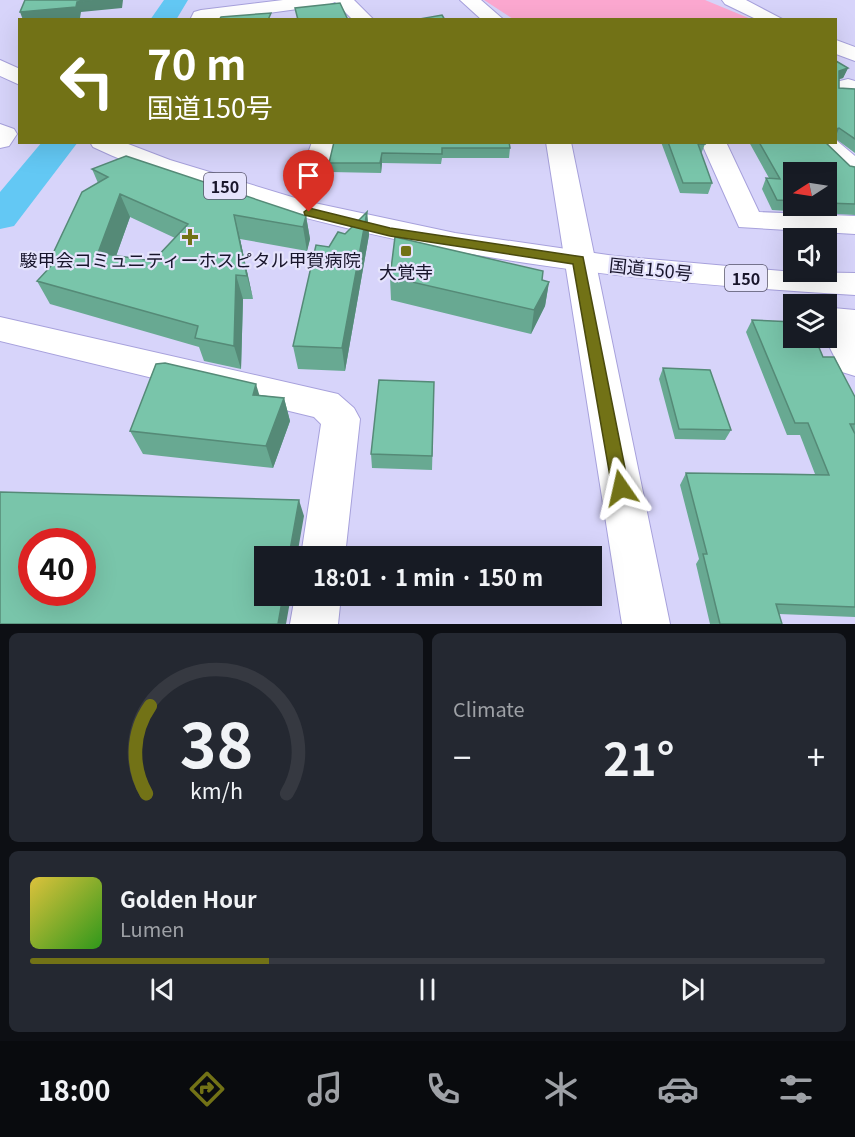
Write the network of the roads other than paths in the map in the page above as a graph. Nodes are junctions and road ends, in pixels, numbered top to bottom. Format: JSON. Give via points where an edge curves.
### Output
{"nodes":[{"id":1,"x":327,"y":0,"type":"edge"},
{"id":2,"x":344,"y":0,"type":"edge"},
{"id":3,"x":469,"y":0,"type":"edge"},
{"id":4,"x":731,"y":0,"type":"edge"},
{"id":5,"x":204,"y":12,"type":"edge"},
{"id":6,"x":270,"y":14,"type":"edge"},
{"id":7,"x":363,"y":18,"type":"edge"},
{"id":8,"x":492,"y":18,"type":"edge"},
{"id":9,"x":771,"y":18,"type":"edge"},
{"id":10,"x":837,"y":46,"type":"edge"},
{"id":11,"x":855,"y":55,"type":"edge"},
{"id":12,"x":0,"y":66,"type":"edge"},
{"id":13,"x":18,"y":79,"type":"edge"},
{"id":14,"x":0,"y":88,"type":"edge"},
{"id":15,"x":837,"y":89,"type":"edge"},
{"id":16,"x":855,"y":90,"type":"edge"},
{"id":17,"x":18,"y":99,"type":"edge"},
{"id":18,"x":0,"y":131,"type":"edge"},
{"id":19,"x":0,"y":141,"type":"edge"},
{"id":20,"x":104,"y":144,"type":"edge"},
{"id":21,"x":160,"y":144,"type":"edge"},
{"id":22,"x":324,"y":144,"type":"edge"},
{"id":23,"x":558,"y":144,"type":"edge"},
{"id":24,"x":714,"y":144,"type":"edge"},
{"id":25,"x":826,"y":144,"type":"edge"},
{"id":26,"x":855,"y":170,"type":"edge"},
{"id":27,"x":309,"y":189,"type":"junction"},
{"id":28,"x":855,"y":225,"type":"edge"},
{"id":29,"x":577,"y":252,"type":"junction"},
{"id":30,"x":636,"y":259,"type":"junction"},
{"id":31,"x":783,"y":262,"type":"edge"},
{"id":32,"x":837,"y":264,"type":"edge"},
{"id":33,"x":855,"y":265,"type":"edge"},
{"id":34,"x":855,"y":284,"type":"edge"},
{"id":35,"x":855,"y":322,"type":"edge"},
{"id":36,"x":0,"y":329,"type":"edge"},
{"id":37,"x":855,"y":362,"type":"edge"},
{"id":38,"x":324,"y":546,"type":"edge"},
{"id":39,"x":317,"y":606,"type":"edge"},
{"id":40,"x":314,"y":624,"type":"edge"},
{"id":41,"x":646,"y":624,"type":"edge"}],
"edges":[{"from":1,"to":6,"type":"main road"},
{"from":2,"to":7,"type":"main road"},
{"from":3,"to":8,"type":"main road"},
{"from":4,"to":9,"type":"main road"},
{"from":5,"to":6,"type":"main road"},
{"from":10,"to":11,"type":"main road"},
{"from":12,"to":13,"type":"main road"},
{"from":14,"to":17,"type":"main road"},
{"from":15,"to":16,"type":"main road","via":[[848,86]]},
{"from":18,"to":19,"type":"main road","via":[[5,134]]},
{"from":20,"to":29,"type":"main road","name":"国道150号","number":"150","via":[[254,196],[345,222],[486,248]]},
{"from":21,"to":27,"type":"main road","name":"国道150号","number":"150","via":[[265,180]]},
{"from":22,"to":27,"type":"main road"},
{"from":23,"to":29,"type":"main road"},
{"from":24,"to":28,"type":"main road","via":[[749,221]]},
{"from":25,"to":26,"type":"main road"},
{"from":27,"to":29,"type":"main road","name":"国道150号","number":"150"},
{"from":29,"to":30,"type":"main road","name":"国道150号","number":"150"},
{"from":29,"to":41,"type":"main road"},
{"from":30,"to":31,"type":"main road","name":"国道150号","number":"150"},
{"from":30,"to":34,"type":"main road","name":"国道150号","number":"150","via":[[749,278]]},
{"from":32,"to":33,"type":"main road"},
{"from":35,"to":37,"type":"main road","via":[[832,320]]},
{"from":36,"to":38,"type":"main road","via":[[325,405],[341,419]]},
{"from":39,"to":40,"type":"main road"}]}
